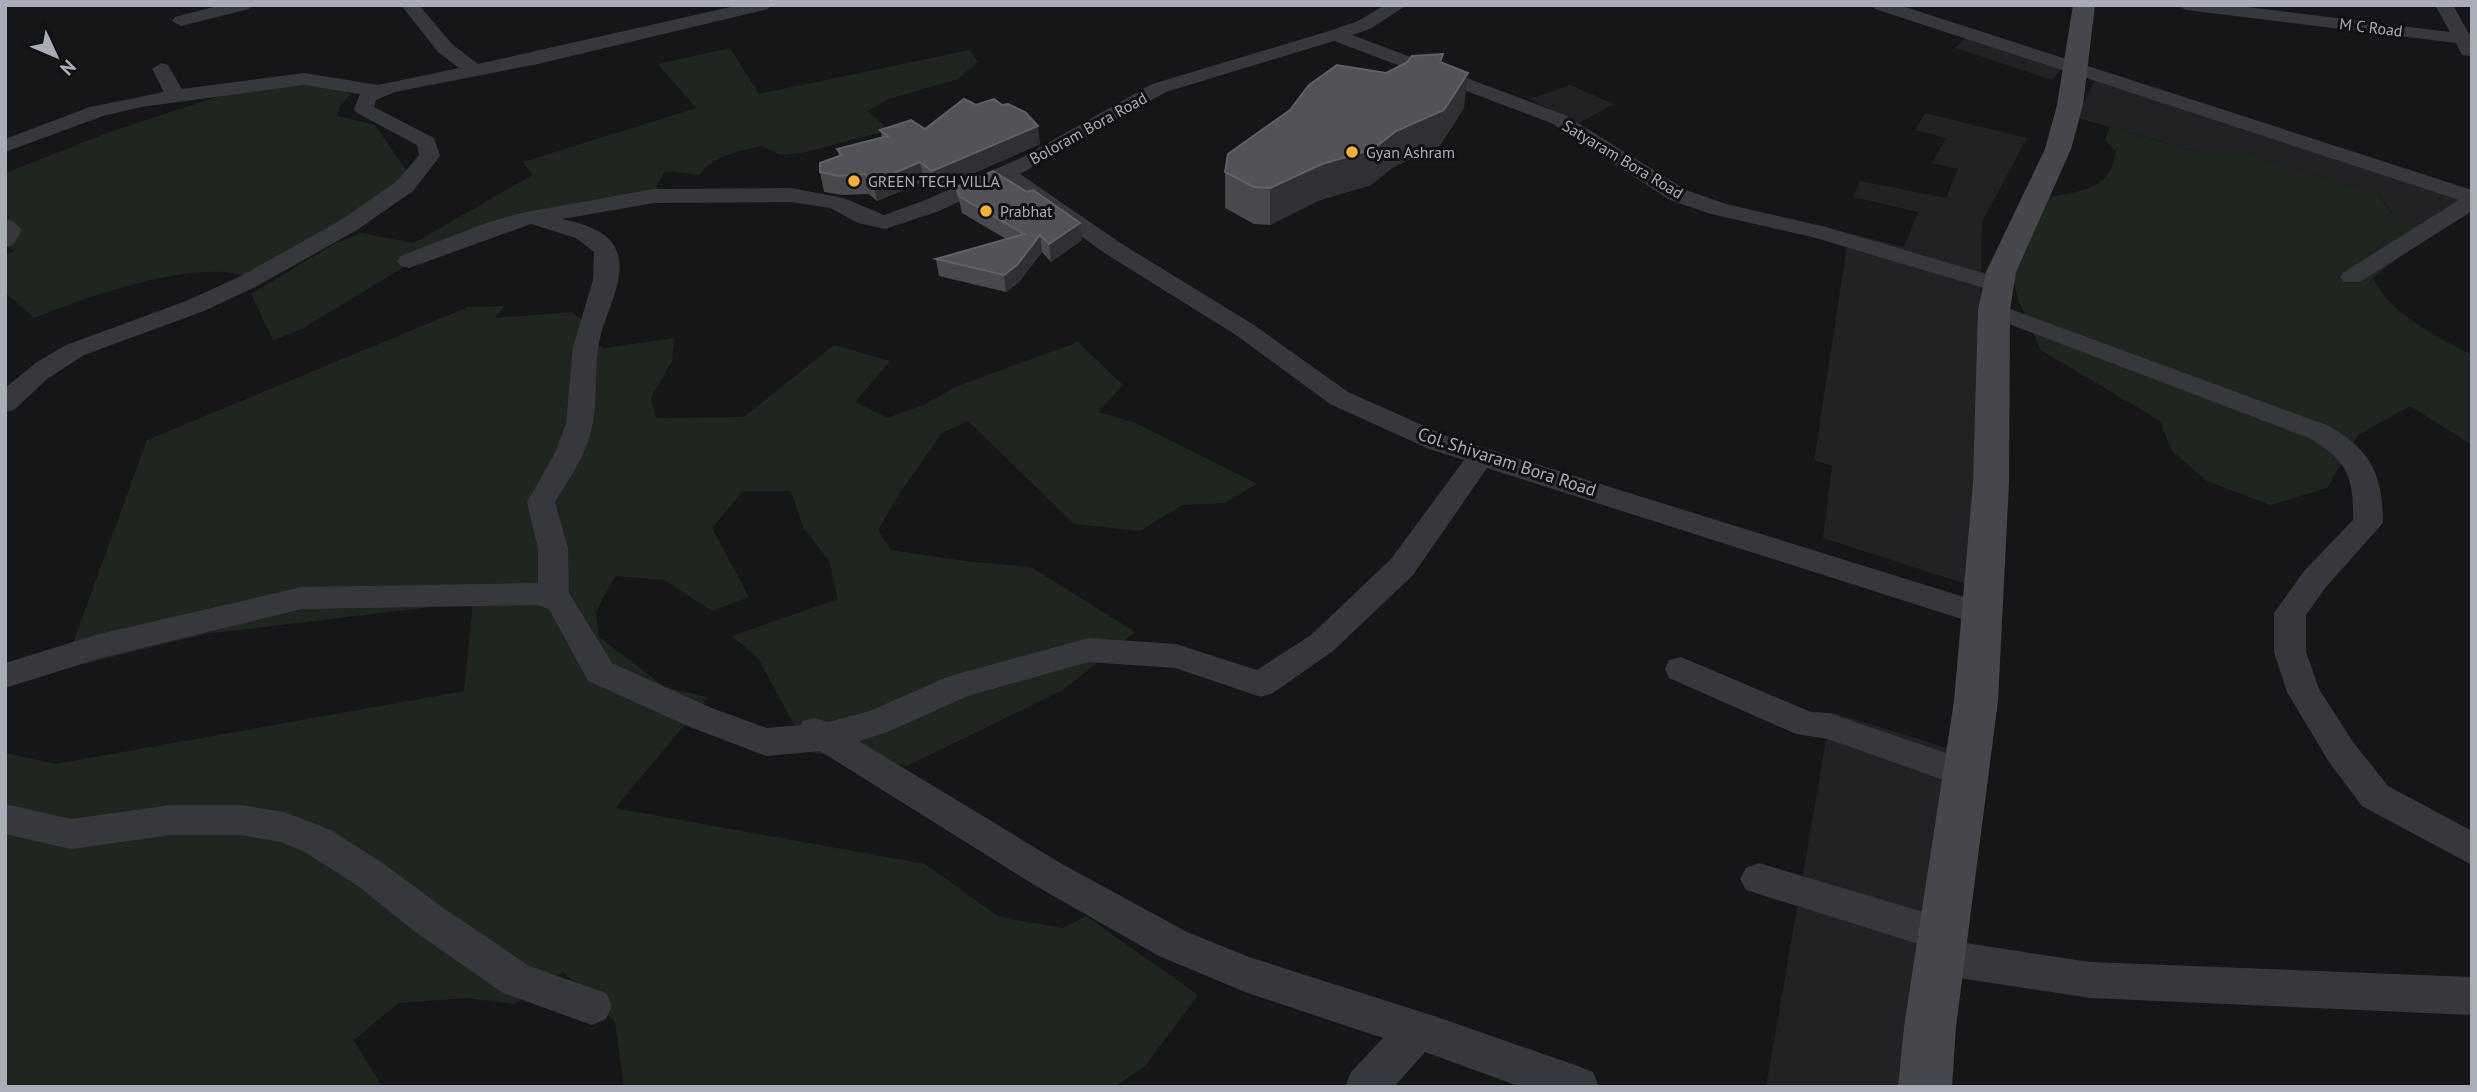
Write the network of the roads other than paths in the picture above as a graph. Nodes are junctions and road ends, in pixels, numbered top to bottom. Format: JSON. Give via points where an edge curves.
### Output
{"nodes":[{"id":1,"x":243,"y":5,"type":"edge"},
{"id":2,"x":410,"y":5,"type":"edge"},
{"id":3,"x":762,"y":5,"type":"edge"},
{"id":4,"x":1398,"y":5,"type":"edge"},
{"id":5,"x":1881,"y":5,"type":"edge"},
{"id":6,"x":2084,"y":5,"type":"edge"},
{"id":7,"x":2186,"y":5,"type":"edge"},
{"id":8,"x":2444,"y":5,"type":"edge"},
{"id":9,"x":2273,"y":10,"type":"edge"},
{"id":10,"x":181,"y":21,"type":"dead end"},
{"id":11,"x":1335,"y":35,"type":"junction"},
{"id":12,"x":2467,"y":39,"type":"edge"},
{"id":13,"x":2472,"y":56,"type":"edge"},
{"id":14,"x":161,"y":69,"type":"dead end"},
{"id":15,"x":474,"y":70,"type":"junction"},
{"id":16,"x":2077,"y":70,"type":"junction"},
{"id":17,"x":380,"y":91,"type":"junction"},
{"id":18,"x":176,"y":96,"type":"junction"},
{"id":19,"x":14,"y":121,"type":"dead end"},
{"id":20,"x":48,"y":130,"type":"junction"},
{"id":21,"x":5,"y":146,"type":"edge"},
{"id":22,"x":1005,"y":173,"type":"junction"},
{"id":23,"x":2472,"y":199,"type":"edge"},
{"id":24,"x":529,"y":218,"type":"junction"},
{"id":25,"x":5,"y":226,"type":"edge"},
{"id":26,"x":5,"y":240,"type":"edge"},
{"id":27,"x":409,"y":261,"type":"dead end"},
{"id":28,"x":2352,"y":277,"type":"dead end"},
{"id":29,"x":1996,"y":298,"type":"junction"},
{"id":30,"x":5,"y":404,"type":"edge"},
{"id":31,"x":1480,"y":456,"type":"junction"},
{"id":32,"x":554,"y":599,"type":"junction"},
{"id":33,"x":1982,"y":614,"type":"junction"},
{"id":34,"x":1681,"y":669,"type":"dead end"},
{"id":35,"x":5,"y":676,"type":"edge"},
{"id":36,"x":817,"y":732,"type":"junction"},
{"id":37,"x":1966,"y":774,"type":"junction"},
{"id":38,"x":5,"y":819,"type":"edge"},
{"id":39,"x":2472,"y":849,"type":"edge"},
{"id":40,"x":1759,"y":879,"type":"dead end"},
{"id":41,"x":1942,"y":945,"type":"junction"},
{"id":42,"x":2472,"y":996,"type":"edge"},
{"id":43,"x":592,"y":1006,"type":"dead end"},
{"id":44,"x":1418,"y":1030,"type":"junction"},
{"id":45,"x":1366,"y":1087,"type":"edge"},
{"id":46,"x":1578,"y":1087,"type":"edge"},
{"id":47,"x":1925,"y":1087,"type":"edge"}],
"edges":[{"from":1,"to":10,"type":"street"},
{"from":2,"to":15,"type":"street","via":[[445,48]]},
{"from":3,"to":15,"type":"street"},
{"from":4,"to":11,"type":"street","name":"Boloram Bora Road"},
{"from":5,"to":16,"type":"street"},
{"from":6,"to":16,"type":"street"},
{"from":7,"to":9,"type":"street","name":"M C Road"},
{"from":8,"to":12,"type":"street"},
{"from":9,"to":12,"type":"street","name":"M C Road"},
{"from":11,"to":22,"type":"street","name":"Boloram Bora Road","via":[[1159,88]]},
{"from":11,"to":29,"type":"street","name":"Satyaram Bora Road","via":[[1558,119],[1678,195],[1818,232]]},
{"from":12,"to":13,"type":"street"},
{"from":14,"to":18,"type":"street"},
{"from":15,"to":17,"type":"street"},
{"from":16,"to":23,"type":"street"},
{"from":16,"to":29,"type":"street","via":[[2058,149],[2001,272]]},
{"from":17,"to":18,"type":"street","via":[[304,79]]},
{"from":17,"to":30,"type":"street","via":[[366,97],[364,109],[427,142],[430,156],[405,186],[349,225],[219,296],[54,361],[32,375]]},
{"from":18,"to":20,"type":"street","via":[[97,111]]},
{"from":19,"to":20,"type":"street"},
{"from":20,"to":21,"type":"street"},
{"from":22,"to":24,"type":"street","name":"Boloram Bora Road","via":[[885,222],[836,203],[791,195],[654,197]]},
{"from":22,"to":31,"type":"street","name":"Col. Shivaram Bora Road","via":[[1114,249],[1245,330],[1339,398],[1439,443]]},
{"from":23,"to":28,"type":"street"},
{"from":24,"to":27,"type":"street","name":"Boloram Bora Road"},
{"from":24,"to":32,"type":"street","via":[[587,233],[608,255],[587,339],[577,433],[541,502],[553,548]]},
{"from":25,"to":26,"type":"street","via":[[11,230]]},
{"from":29,"to":33,"type":"street"},
{"from":29,"to":39,"type":"street","name":"Satyaram Bora Road","via":[[2319,432],[2340,442],[2352,455],[2369,491],[2368,523],[2290,613],[2290,652],[2304,692],[2375,796]]},
{"from":31,"to":33,"type":"street","name":"Col. Shivaram Bora Road"},
{"from":31,"to":36,"type":"street","via":[[1402,566],[1322,643],[1261,684],[1176,656],[1088,650],[959,686],[878,722]]},
{"from":32,"to":35,"type":"street","via":[[538,594],[302,598],[99,646]]},
{"from":32,"to":36,"type":"street","via":[[560,601],[600,672],[766,743]]},
{"from":33,"to":37,"type":"street"},
{"from":34,"to":37,"type":"street","via":[[1808,725],[1829,726]]},
{"from":36,"to":44,"type":"street","via":[[1049,875],[1173,944],[1245,974]]},
{"from":37,"to":41,"type":"street"},
{"from":38,"to":43,"type":"street","via":[[71,834],[171,820],[240,820],[285,827],[318,841],[517,980]]},
{"from":40,"to":41,"type":"street"},
{"from":41,"to":42,"type":"street","via":[[2090,980]]},
{"from":41,"to":47,"type":"street"},
{"from":44,"to":45,"type":"street"},
{"from":44,"to":46,"type":"street"}]}
